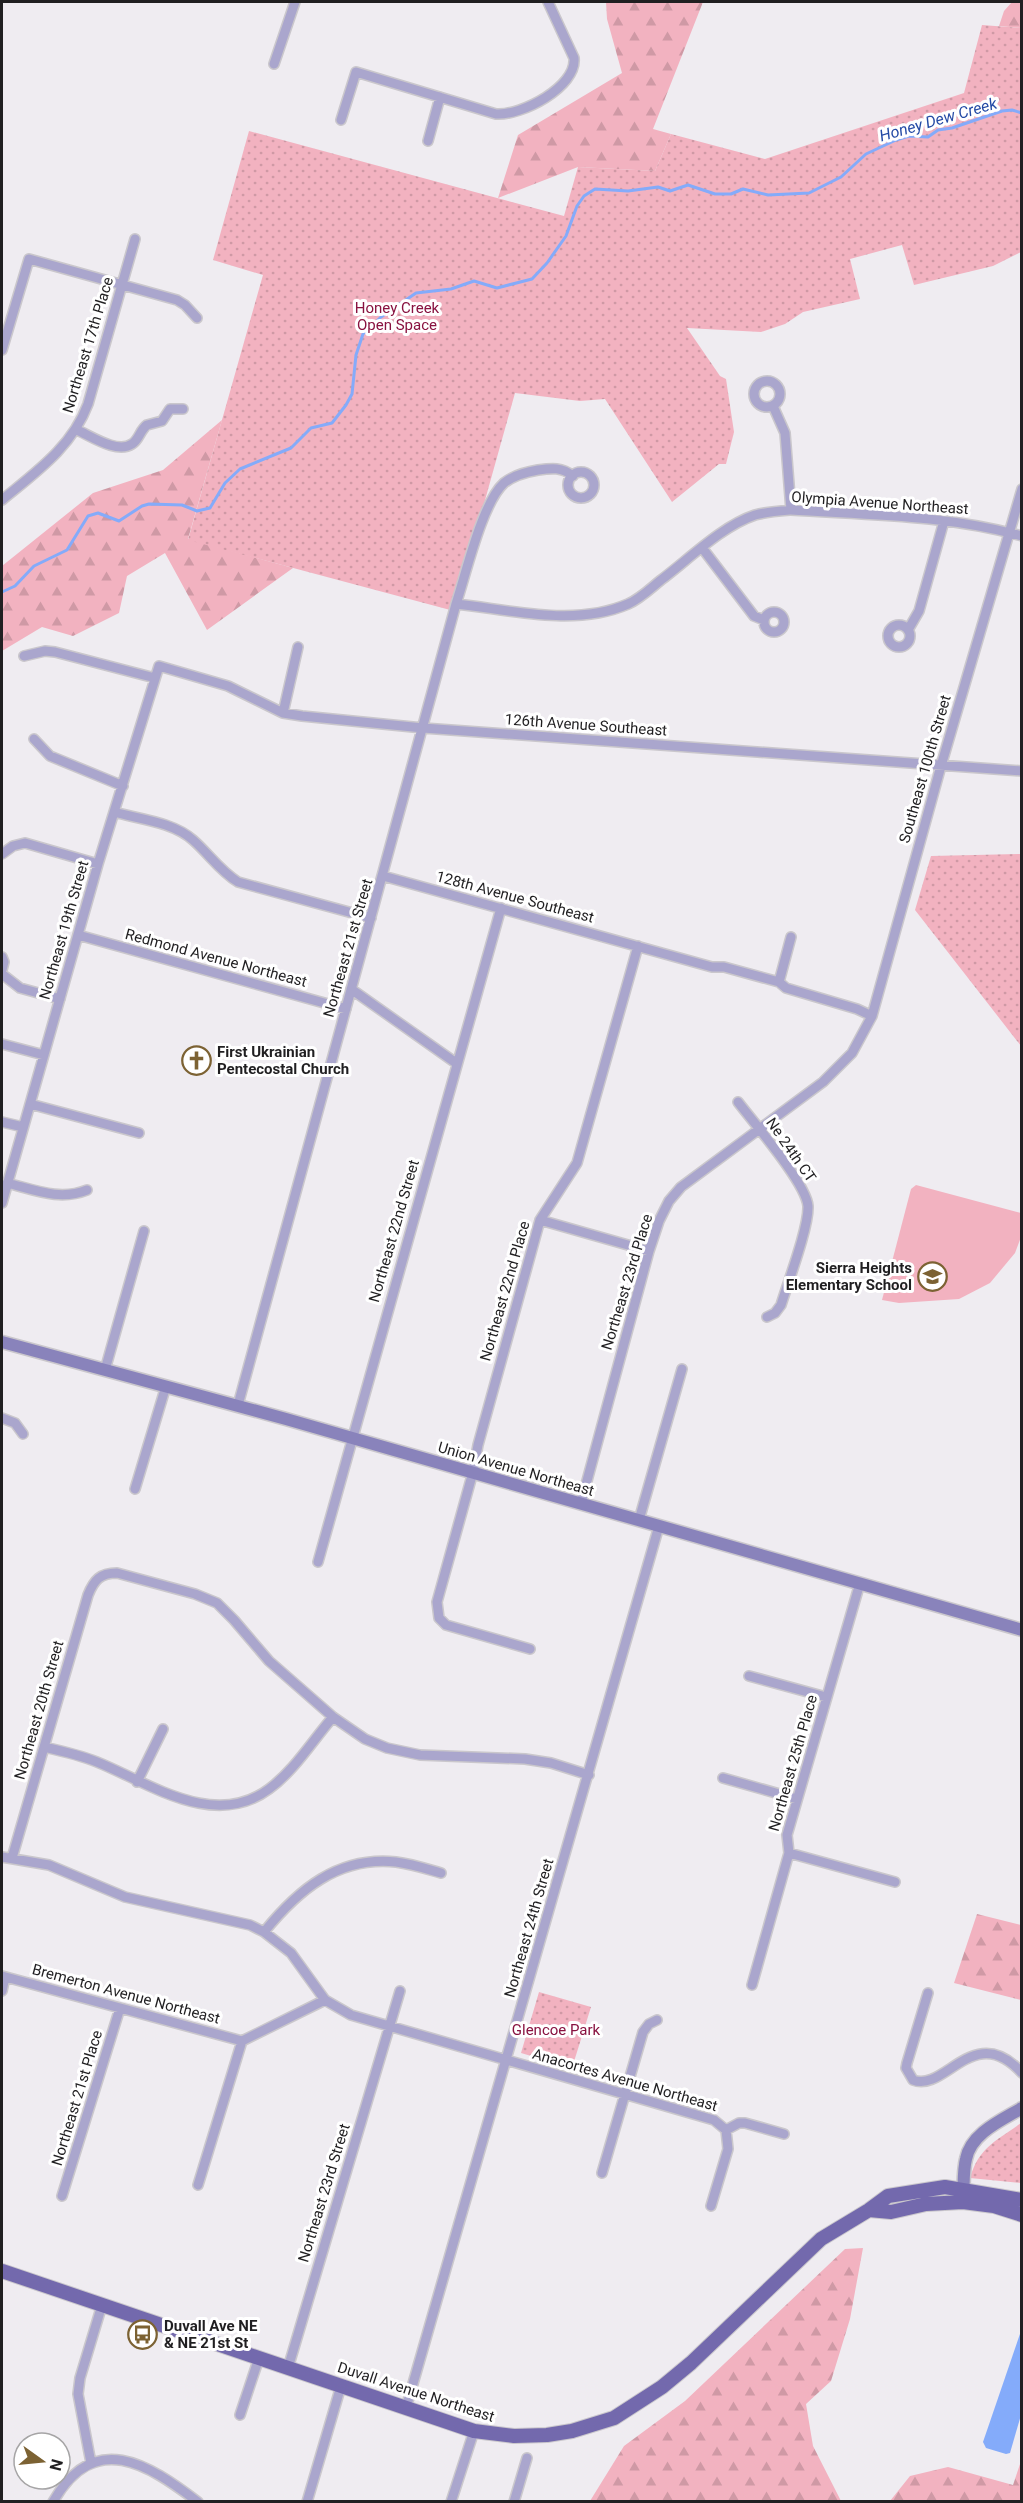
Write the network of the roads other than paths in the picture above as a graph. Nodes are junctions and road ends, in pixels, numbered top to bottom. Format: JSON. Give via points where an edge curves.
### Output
{"nodes":[{"id":1,"x":295,"y":2,"type":"edge"},
{"id":2,"x":548,"y":2,"type":"edge"},
{"id":3,"x":273,"y":64,"type":"dead end"},
{"id":4,"x":440,"y":98,"type":"junction"},
{"id":5,"x":341,"y":120,"type":"dead end"},
{"id":6,"x":428,"y":141,"type":"dead end"},
{"id":7,"x":135,"y":239,"type":"dead end"},
{"id":8,"x":123,"y":284,"type":"junction"},
{"id":9,"x":197,"y":318,"type":"dead end"},
{"id":10,"x":2,"y":350,"type":"edge"},
{"id":11,"x":773,"y":406,"type":"dead end"},
{"id":12,"x":183,"y":409,"type":"dead end"},
{"id":13,"x":77,"y":430,"type":"junction"},
{"id":14,"x":573,"y":476,"type":"dead end"},
{"id":15,"x":1022,"y":489,"type":"edge"},
{"id":16,"x":2,"y":501,"type":"edge"},
{"id":17,"x":791,"y":510,"type":"junction"},
{"id":18,"x":944,"y":521,"type":"junction"},
{"id":19,"x":1009,"y":532,"type":"junction"},
{"id":20,"x":1022,"y":536,"type":"edge"},
{"id":21,"x":703,"y":549,"type":"junction"},
{"id":22,"x":456,"y":604,"type":"junction"},
{"id":23,"x":764,"y":620,"type":"dead end"},
{"id":24,"x":908,"y":630,"type":"dead end"},
{"id":25,"x":298,"y":647,"type":"dead end"},
{"id":26,"x":24,"y":656,"type":"dead end"},
{"id":27,"x":159,"y":666,"type":"joint"},
{"id":28,"x":155,"y":678,"type":"junction"},
{"id":29,"x":283,"y":713,"type":"junction"},
{"id":30,"x":423,"y":728,"type":"junction"},
{"id":31,"x":34,"y":740,"type":"dead end"},
{"id":32,"x":941,"y":766,"type":"junction"},
{"id":33,"x":1022,"y":771,"type":"edge"},
{"id":34,"x":123,"y":786,"type":"junction"},
{"id":35,"x":114,"y":812,"type":"junction"},
{"id":36,"x":2,"y":854,"type":"edge"},
{"id":37,"x":98,"y":864,"type":"junction"},
{"id":38,"x":383,"y":876,"type":"junction"},
{"id":39,"x":501,"y":908,"type":"junction"},
{"id":40,"x":371,"y":918,"type":"junction"},
{"id":41,"x":78,"y":935,"type":"junction"},
{"id":42,"x":792,"y":937,"type":"dead end"},
{"id":43,"x":638,"y":946,"type":"junction"},
{"id":44,"x":2,"y":957,"type":"edge"},
{"id":45,"x":2,"y":972,"type":"edge"},
{"id":46,"x":779,"y":982,"type":"junction"},
{"id":47,"x":351,"y":989,"type":"junction"},
{"id":48,"x":60,"y":999,"type":"junction"},
{"id":49,"x":346,"y":1009,"type":"junction"},
{"id":50,"x":873,"y":1016,"type":"junction"},
{"id":51,"x":2,"y":1044,"type":"edge"},
{"id":52,"x":44,"y":1055,"type":"junction"},
{"id":53,"x":456,"y":1063,"type":"junction"},
{"id":54,"x":738,"y":1102,"type":"dead end"},
{"id":55,"x":30,"y":1104,"type":"junction"},
{"id":56,"x":2,"y":1122,"type":"edge"},
{"id":57,"x":23,"y":1127,"type":"junction"},
{"id":58,"x":759,"y":1129,"type":"junction"},
{"id":59,"x":139,"y":1133,"type":"dead end"},
{"id":60,"x":7,"y":1183,"type":"junction"},
{"id":61,"x":87,"y":1190,"type":"dead end"},
{"id":62,"x":2,"y":1203,"type":"edge"},
{"id":63,"x":540,"y":1220,"type":"junction"},
{"id":64,"x":144,"y":1231,"type":"dead end"},
{"id":65,"x":649,"y":1251,"type":"junction"},
{"id":66,"x":767,"y":1317,"type":"dead end"},
{"id":67,"x":2,"y":1342,"type":"edge"},
{"id":68,"x":682,"y":1369,"type":"dead end"},
{"id":69,"x":105,"y":1370,"type":"junction"},
{"id":70,"x":166,"y":1386,"type":"junction"},
{"id":71,"x":238,"y":1405,"type":"junction"},
{"id":72,"x":2,"y":1418,"type":"edge"},
{"id":73,"x":23,"y":1434,"type":"dead end"},
{"id":74,"x":352,"y":1437,"type":"junction"},
{"id":75,"x":473,"y":1472,"type":"junction"},
{"id":76,"x":135,"y":1489,"type":"dead end"},
{"id":77,"x":581,"y":1503,"type":"junction"},
{"id":78,"x":639,"y":1520,"type":"junction"},
{"id":79,"x":660,"y":1526,"type":"junction"},
{"id":80,"x":318,"y":1562,"type":"dead end"},
{"id":81,"x":860,"y":1583,"type":"junction"},
{"id":82,"x":1022,"y":1630,"type":"edge"},
{"id":83,"x":530,"y":1649,"type":"dead end"},
{"id":84,"x":749,"y":1676,"type":"dead end"},
{"id":85,"x":826,"y":1697,"type":"junction"},
{"id":86,"x":333,"y":1717,"type":"junction"},
{"id":87,"x":163,"y":1729,"type":"dead end"},
{"id":88,"x":44,"y":1747,"type":"junction"},
{"id":89,"x":589,"y":1774,"type":"junction"},
{"id":90,"x":723,"y":1778,"type":"dead end"},
{"id":91,"x":137,"y":1782,"type":"junction"},
{"id":92,"x":797,"y":1799,"type":"junction"},
{"id":93,"x":789,"y":1853,"type":"junction"},
{"id":94,"x":7,"y":1858,"type":"edge"},
{"id":95,"x":441,"y":1873,"type":"dead end"},
{"id":96,"x":895,"y":1882,"type":"dead end"},
{"id":97,"x":264,"y":1932,"type":"junction"},
{"id":98,"x":3,"y":1977,"type":"edge"},
{"id":99,"x":752,"y":1985,"type":"dead end"},
{"id":100,"x":2,"y":1991,"type":"edge"},
{"id":101,"x":400,"y":1991,"type":"dead end"},
{"id":102,"x":928,"y":1993,"type":"dead end"},
{"id":103,"x":325,"y":2000,"type":"junction"},
{"id":104,"x":120,"y":2008,"type":"junction"},
{"id":105,"x":657,"y":2020,"type":"dead end"},
{"id":106,"x":389,"y":2027,"type":"junction"},
{"id":107,"x":242,"y":2041,"type":"junction"},
{"id":108,"x":507,"y":2061,"type":"junction"},
{"id":109,"x":1022,"y":2073,"type":"edge"},
{"id":110,"x":625,"y":2094,"type":"junction"},
{"id":111,"x":1022,"y":2108,"type":"edge"},
{"id":112,"x":726,"y":2130,"type":"junction"},
{"id":113,"x":784,"y":2134,"type":"dead end"},
{"id":114,"x":602,"y":2173,"type":"dead end"},
{"id":115,"x":198,"y":2185,"type":"dead end"},
{"id":116,"x":62,"y":2196,"type":"dead end"},
{"id":117,"x":963,"y":2196,"type":"junction"},
{"id":118,"x":1022,"y":2200,"type":"edge"},
{"id":119,"x":711,"y":2206,"type":"dead end"},
{"id":120,"x":869,"y":2210,"type":"junction"},
{"id":121,"x":1022,"y":2214,"type":"edge"},
{"id":122,"x":2,"y":2271,"type":"edge"},
{"id":123,"x":102,"y":2305,"type":"junction"},
{"id":124,"x":259,"y":2358,"type":"junction"},
{"id":125,"x":288,"y":2368,"type":"junction"},
{"id":126,"x":341,"y":2386,"type":"junction"},
{"id":127,"x":406,"y":2408,"type":"junction"},
{"id":128,"x":240,"y":2415,"type":"dead end"},
{"id":129,"x":474,"y":2431,"type":"junction"},
{"id":130,"x":527,"y":2458,"type":"dead end"},
{"id":131,"x":92,"y":2463,"type":"junction"},
{"id":132,"x":53,"y":2502,"type":"edge"},
{"id":133,"x":198,"y":2502,"type":"edge"},
{"id":134,"x":307,"y":2502,"type":"edge"},
{"id":135,"x":451,"y":2502,"type":"edge"},
{"id":136,"x":514,"y":2502,"type":"edge"}],
"edges":[{"from":1,"to":3,"type":"street"},
{"from":2,"to":4,"type":"street","via":[[574,58],[574,67],[560,87],[516,112],[496,114]]},
{"from":4,"to":5,"type":"street","via":[[356,72]]},
{"from":4,"to":6,"type":"street"},
{"from":7,"to":8,"type":"street","name":"Northeast 17th Place"},
{"from":8,"to":9,"type":"street","via":[[177,300]]},
{"from":8,"to":10,"type":"street","via":[[29,259]]},
{"from":8,"to":13,"type":"street","name":"Northeast 17th Place"},
{"from":11,"to":17,"type":"street","via":[[785,434]]},
{"from":12,"to":13,"type":"street","via":[[170,409],[162,421],[147,425],[135,442],[126,447],[110,445]]},
{"from":13,"to":16,"type":"street","name":"Northeast 17th Place","via":[[48,462]]},
{"from":14,"to":22,"type":"street","name":"Northeast 21st Street","via":[[562,468],[553,468],[528,472],[506,482],[491,501]]},
{"from":15,"to":19,"type":"street","name":"Southeast 100th Street"},
{"from":17,"to":18,"type":"street","name":"Olympia Avenue Northeast"},
{"from":17,"to":21,"type":"street","name":"Olympia Avenue Northeast","via":[[741,521]]},
{"from":18,"to":19,"type":"street","name":"Olympia Avenue Northeast"},
{"from":18,"to":24,"type":"street","via":[[919,611]]},
{"from":19,"to":20,"type":"street","name":"Olympia Avenue Northeast"},
{"from":19,"to":32,"type":"street","name":"Southeast 100th Street"},
{"from":21,"to":22,"type":"street","name":"Olympia Avenue Northeast","via":[[631,603],[596,614],[565,616]]},
{"from":21,"to":23,"type":"street","via":[[754,616]]},
{"from":22,"to":30,"type":"street","name":"Northeast 21st Street"},
{"from":25,"to":29,"type":"street"},
{"from":26,"to":28,"type":"street","via":[[55,652]]},
{"from":27,"to":28,"type":"street","name":"Northeast 19th Street"},
{"from":27,"to":29,"type":"street","name":"126th Avenue Southeast","via":[[228,686]]},
{"from":28,"to":34,"type":"street","name":"Northeast 19th Street"},
{"from":29,"to":30,"type":"street","name":"126th Avenue Southeast"},
{"from":30,"to":32,"type":"street","name":"126th Avenue Southeast"},
{"from":30,"to":38,"type":"street","name":"Northeast 21st Street"},
{"from":31,"to":34,"type":"street","via":[[50,756]]},
{"from":32,"to":33,"type":"street","name":"126th Avenue Southeast"},
{"from":32,"to":50,"type":"street","name":"Southeast 100th Street"},
{"from":34,"to":35,"type":"street","name":"Northeast 19th Street"},
{"from":35,"to":37,"type":"street","name":"Northeast 19th Street"},
{"from":35,"to":40,"type":"street","via":[[185,834],[238,882]]},
{"from":36,"to":37,"type":"street","via":[[25,843]]},
{"from":37,"to":41,"type":"street","name":"Northeast 19th Street"},
{"from":38,"to":39,"type":"street","name":"128th Avenue Southeast"},
{"from":38,"to":40,"type":"street","name":"Northeast 21st Street"},
{"from":39,"to":43,"type":"street","name":"128th Avenue Southeast"},
{"from":39,"to":53,"type":"street","name":"Northeast 22nd Street"},
{"from":40,"to":47,"type":"street","name":"Northeast 21st Street"},
{"from":41,"to":48,"type":"street","name":"Northeast 19th Street"},
{"from":41,"to":49,"type":"street","name":"Redmond Avenue Northeast"},
{"from":42,"to":46,"type":"street"},
{"from":43,"to":46,"type":"street","name":"128th Avenue Southeast"},
{"from":43,"to":63,"type":"street","name":"Northeast 22nd Place","via":[[577,1163]]},
{"from":44,"to":45,"type":"street"},
{"from":45,"to":48,"type":"street","via":[[15,985]]},
{"from":46,"to":50,"type":"street","name":"128th Avenue Southeast","via":[[786,988]]},
{"from":47,"to":49,"type":"street","name":"Northeast 21st Street"},
{"from":47,"to":53,"type":"street"},
{"from":48,"to":52,"type":"street","name":"Northeast 19th Street"},
{"from":49,"to":71,"type":"street","name":"Northeast 21st Street"},
{"from":50,"to":58,"type":"street","name":"Northeast 23rd Place","via":[[842,1064]]},
{"from":51,"to":52,"type":"street"},
{"from":52,"to":55,"type":"street","name":"Northeast 19th Street"},
{"from":53,"to":74,"type":"street","name":"Northeast 22nd Street"},
{"from":54,"to":58,"type":"street","name":"Ne 24th CT"},
{"from":55,"to":57,"type":"street","name":"Northeast 19th Street"},
{"from":55,"to":59,"type":"street"},
{"from":56,"to":57,"type":"street"},
{"from":57,"to":60,"type":"street","name":"Northeast 19th Street"},
{"from":58,"to":65,"type":"street","name":"Northeast 23rd Place","via":[[681,1187],[658,1221]]},
{"from":58,"to":66,"type":"street","name":"Ne 24th CT","via":[[800,1185],[808,1210],[781,1305]]},
{"from":60,"to":61,"type":"street","via":[[55,1196]]},
{"from":60,"to":62,"type":"street","name":"Northeast 19th Street"},
{"from":63,"to":65,"type":"street"},
{"from":63,"to":75,"type":"street","name":"Northeast 22nd Place"},
{"from":64,"to":69,"type":"street"},
{"from":65,"to":77,"type":"street","name":"Northeast 23rd Place"},
{"from":67,"to":69,"type":"street","name":"Union Avenue Northeast"},
{"from":68,"to":78,"type":"street"},
{"from":69,"to":70,"type":"street","name":"Union Avenue Northeast"},
{"from":70,"to":71,"type":"street","name":"Union Avenue Northeast"},
{"from":70,"to":76,"type":"street"},
{"from":71,"to":74,"type":"street","name":"Union Avenue Northeast"},
{"from":72,"to":73,"type":"street","via":[[15,1423]]},
{"from":74,"to":75,"type":"street","name":"Union Avenue Northeast"},
{"from":74,"to":80,"type":"street","name":"Northeast 22nd Street"},
{"from":75,"to":77,"type":"street","name":"Union Avenue Northeast"},
{"from":75,"to":83,"type":"street","name":"Northeast 22nd Place","via":[[438,1602],[439,1618],[455,1629]]},
{"from":77,"to":78,"type":"street","name":"Union Avenue Northeast"},
{"from":78,"to":79,"type":"street","name":"Union Avenue Northeast"},
{"from":79,"to":81,"type":"street","name":"Union Avenue Northeast"},
{"from":79,"to":89,"type":"street","name":"Northeast 24th Street"},
{"from":81,"to":82,"type":"street","name":"Union Avenue Northeast"},
{"from":81,"to":85,"type":"street","name":"Northeast 25th Place"},
{"from":84,"to":85,"type":"street"},
{"from":85,"to":92,"type":"street","name":"Northeast 25th Place"},
{"from":86,"to":88,"type":"street","name":"Northeast 20th Street","via":[[269,1661],[217,1603],[117,1573],[101,1574],[88,1595]]},
{"from":86,"to":89,"type":"street","via":[[365,1739],[400,1752],[525,1759]]},
{"from":86,"to":91,"type":"street","via":[[280,1779],[268,1790],[244,1801],[201,1803]]},
{"from":87,"to":91,"type":"street"},
{"from":88,"to":91,"type":"street","via":[[97,1762]]},
{"from":88,"to":94,"type":"street","name":"Northeast 20th Street"},
{"from":89,"to":108,"type":"street","name":"Northeast 24th Street"},
{"from":90,"to":92,"type":"street"},
{"from":92,"to":93,"type":"street","name":"Northeast 25th Place","via":[[787,1835]]},
{"from":93,"to":96,"type":"street"},
{"from":93,"to":99,"type":"street","name":"Northeast 25th Place"},
{"from":94,"to":97,"type":"street","name":"Anacortes Avenue Northeast","via":[[50,1865],[125,1898],[235,1920]]},
{"from":95,"to":97,"type":"street","via":[[396,1862],[344,1869],[310,1885]]},
{"from":97,"to":103,"type":"street","name":"Anacortes Avenue Northeast","via":[[291,1953]]},
{"from":98,"to":100,"type":"street"},
{"from":98,"to":104,"type":"street","name":"Bremerton Avenue Northeast"},
{"from":101,"to":106,"type":"street","name":"Northeast 23rd Street"},
{"from":102,"to":109,"type":"street","via":[[907,2063],[910,2077],[918,2082],[930,2081],[978,2054],[1004,2059]]},
{"from":103,"to":106,"type":"street","name":"Anacortes Avenue Northeast","via":[[351,2015]]},
{"from":103,"to":107,"type":"street"},
{"from":104,"to":107,"type":"street","name":"Bremerton Avenue Northeast"},
{"from":104,"to":116,"type":"street","name":"Northeast 21st Place"},
{"from":105,"to":110,"type":"street","via":[[643,2032]]},
{"from":106,"to":108,"type":"street","name":"Anacortes Avenue Northeast"},
{"from":106,"to":125,"type":"street","name":"Northeast 23rd Street"},
{"from":107,"to":115,"type":"street"},
{"from":108,"to":110,"type":"street","name":"Anacortes Avenue Northeast"},
{"from":108,"to":127,"type":"street","name":"Northeast 24th Street"},
{"from":110,"to":112,"type":"street","name":"Anacortes Avenue Northeast","via":[[714,2120]]},
{"from":110,"to":114,"type":"street"},
{"from":111,"to":117,"type":"street","via":[[989,2128],[970,2148],[965,2161]]},
{"from":112,"to":113,"type":"street","name":"Anacortes Avenue Northeast","via":[[745,2123]]},
{"from":112,"to":119,"type":"street","via":[[728,2149]]},
{"from":117,"to":118,"type":"main road"},
{"from":117,"to":120,"type":"main road","via":[[891,2212]]},
{"from":117,"to":120,"type":"main road","name":"Duvall Avenue Northeast","via":[[945,2187],[914,2190],[888,2196]]},
{"from":117,"to":121,"type":"main road"},
{"from":120,"to":129,"type":"main road","name":"Duvall Avenue Northeast","via":[[821,2239],[691,2363],[614,2418],[547,2435]]},
{"from":122,"to":123,"type":"main road","name":"Duvall Avenue Northeast"},
{"from":123,"to":124,"type":"main road","name":"Duvall Avenue Northeast"},
{"from":123,"to":131,"type":"street","via":[[78,2394]]},
{"from":124,"to":125,"type":"main road","name":"Duvall Avenue Northeast"},
{"from":124,"to":128,"type":"street"},
{"from":125,"to":126,"type":"main road","name":"Duvall Avenue Northeast"},
{"from":126,"to":127,"type":"main road","name":"Duvall Avenue Northeast"},
{"from":126,"to":134,"type":"street"},
{"from":127,"to":129,"type":"main road","name":"Duvall Avenue Northeast"},
{"from":129,"to":135,"type":"street"},
{"from":130,"to":136,"type":"street"},
{"from":131,"to":132,"type":"street","via":[[67,2481]]},
{"from":131,"to":133,"type":"street","via":[[113,2459],[140,2464]]}]}
